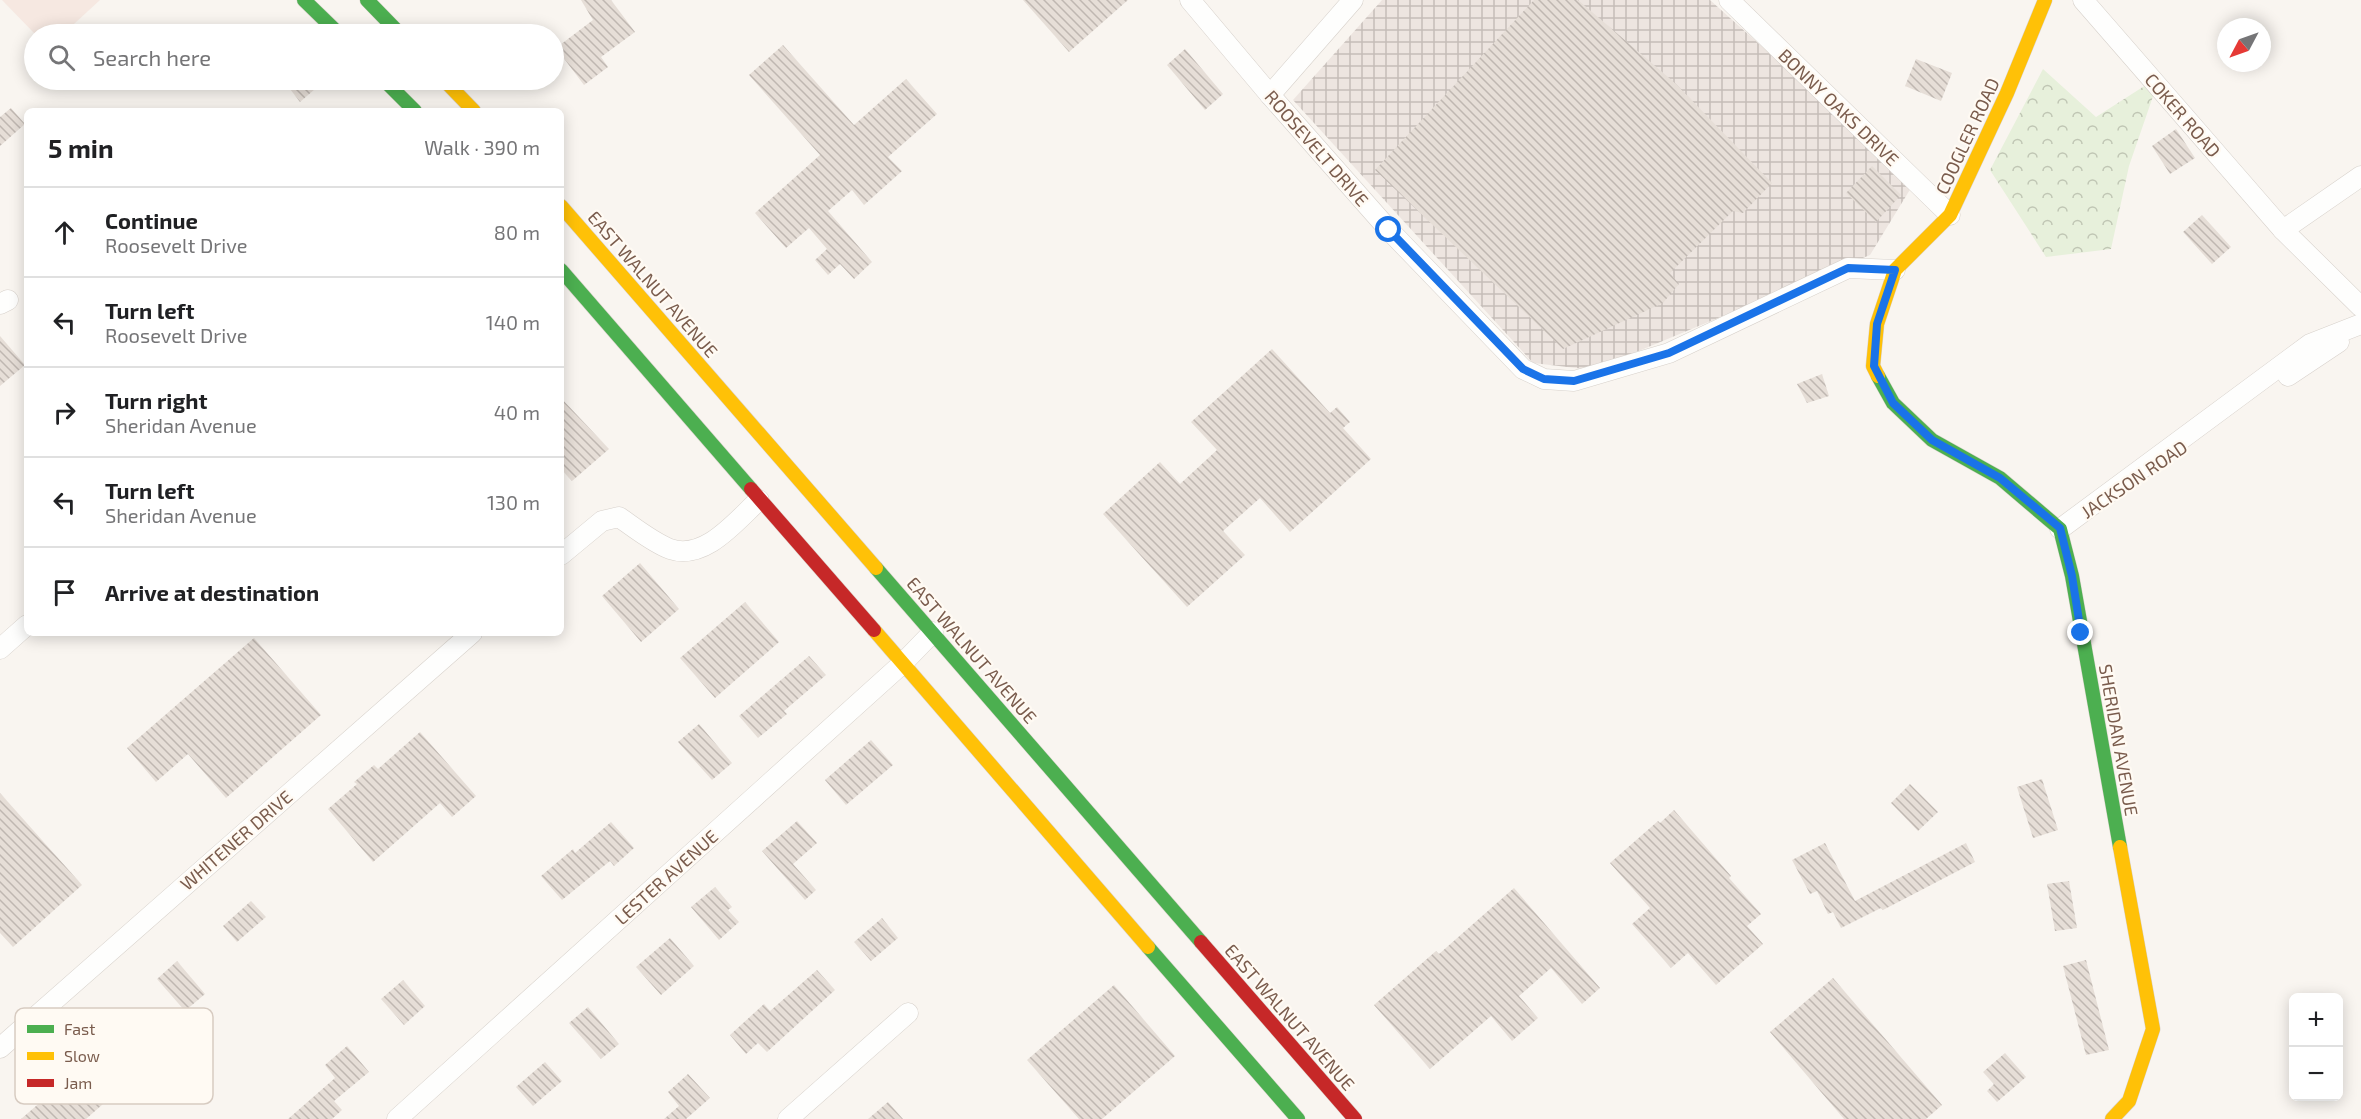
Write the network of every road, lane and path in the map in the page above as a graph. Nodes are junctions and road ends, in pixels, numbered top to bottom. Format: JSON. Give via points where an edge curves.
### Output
{"nodes":[{"id":1,"x":304,"y":0,"type":"edge"},
{"id":2,"x":367,"y":0,"type":"edge"},
{"id":3,"x":1190,"y":0,"type":"edge"},
{"id":4,"x":1353,"y":0,"type":"edge"},
{"id":5,"x":1729,"y":0,"type":"edge"},
{"id":6,"x":2045,"y":0,"type":"edge"},
{"id":7,"x":2083,"y":0,"type":"edge"},
{"id":8,"x":329,"y":24,"type":"edge"},
{"id":9,"x":390,"y":24,"type":"edge"},
{"id":10,"x":394,"y":90,"type":"edge"},
{"id":11,"x":454,"y":90,"type":"edge"},
{"id":12,"x":1270,"y":95,"type":"junction"},
{"id":13,"x":412,"y":108,"type":"edge"},
{"id":14,"x":471,"y":108,"type":"edge"},
{"id":15,"x":2361,"y":176,"type":"edge"},
{"id":16,"x":564,"y":209,"type":"edge"},
{"id":17,"x":1950,"y":214,"type":"junction"},
{"id":18,"x":2283,"y":230,"type":"junction"},
{"id":19,"x":1895,"y":270,"type":"junction"},
{"id":20,"x":564,"y":273,"type":"edge"},
{"id":21,"x":2361,"y":307,"type":"edge"},
{"id":22,"x":2361,"y":326,"type":"edge"},
{"id":23,"x":759,"y":500,"type":"junction"},
{"id":24,"x":2060,"y":528,"type":"junction"},
{"id":25,"x":564,"y":553,"type":"edge"},
{"id":26,"x":24,"y":628,"type":"edge"},
{"id":27,"x":933,"y":632,"type":"junction"},
{"id":28,"x":469,"y":636,"type":"edge"},
{"id":29,"x":0,"y":650,"type":"edge"},
{"id":30,"x":903,"y":663,"type":"junction"},
{"id":31,"x":45,"y":1008,"type":"edge"},
{"id":32,"x":908,"y":1013,"type":"dead end"},
{"id":33,"x":15,"y":1035,"type":"edge"},
{"id":34,"x":0,"y":1048,"type":"edge"},
{"id":35,"x":399,"y":1118,"type":"edge"},
{"id":36,"x":788,"y":1119,"type":"edge"},
{"id":37,"x":1298,"y":1119,"type":"edge"},
{"id":38,"x":1355,"y":1119,"type":"edge"},
{"id":39,"x":2112,"y":1119,"type":"edge"}],
"edges":[{"from":1,"to":8,"type":"main road"},
{"from":2,"to":9,"type":"main road"},
{"from":3,"to":12,"type":"street","name":"ROOSEVELT DRIVE"},
{"from":4,"to":12,"type":"street"},
{"from":5,"to":17,"type":"street","name":"BONNY OAKS DRIVE"},
{"from":6,"to":17,"type":"main road","name":"COOGLER ROAD","via":[[2007,93]]},
{"from":7,"to":18,"type":"street","name":"COKER ROAD"},
{"from":10,"to":13,"type":"main road"},
{"from":11,"to":14,"type":"main road"},
{"from":12,"to":19,"type":"street","name":"ROOSEVELT DRIVE","via":[[1389,230],[1523,369],[1544,379],[1574,381],[1669,353],[1848,268]]},
{"from":15,"to":18,"type":"street"},
{"from":16,"to":27,"type":"main road","name":"EAST WALNUT AVENUE"},
{"from":17,"to":19,"type":"main road","name":"COOGLER ROAD"},
{"from":18,"to":21,"type":"street"},
{"from":19,"to":24,"type":"main road","via":[[1877,324],[1874,366],[1893,403],[1932,440],[2000,478]]},
{"from":20,"to":23,"type":"main road"},
{"from":22,"to":24,"type":"street","name":"JACKSON ROAD"},
{"from":23,"to":25,"type":"street","via":[[705,548],[670,549],[619,517],[602,521]]},
{"from":23,"to":30,"type":"main road"},
{"from":24,"to":39,"type":"main road","name":"SHERIDAN AVENUE","via":[[2072,576],[2153,1029],[2129,1101]]},
{"from":26,"to":29,"type":"street"},
{"from":27,"to":30,"type":"street","name":"LESTER AVENUE"},
{"from":27,"to":38,"type":"main road","name":"EAST WALNUT AVENUE"},
{"from":28,"to":31,"type":"street","name":"WHITENER DRIVE"},
{"from":30,"to":35,"type":"street","name":"LESTER AVENUE"},
{"from":30,"to":37,"type":"main road"},
{"from":32,"to":36,"type":"street"},
{"from":33,"to":34,"type":"street","name":"WHITENER DRIVE"}]}
